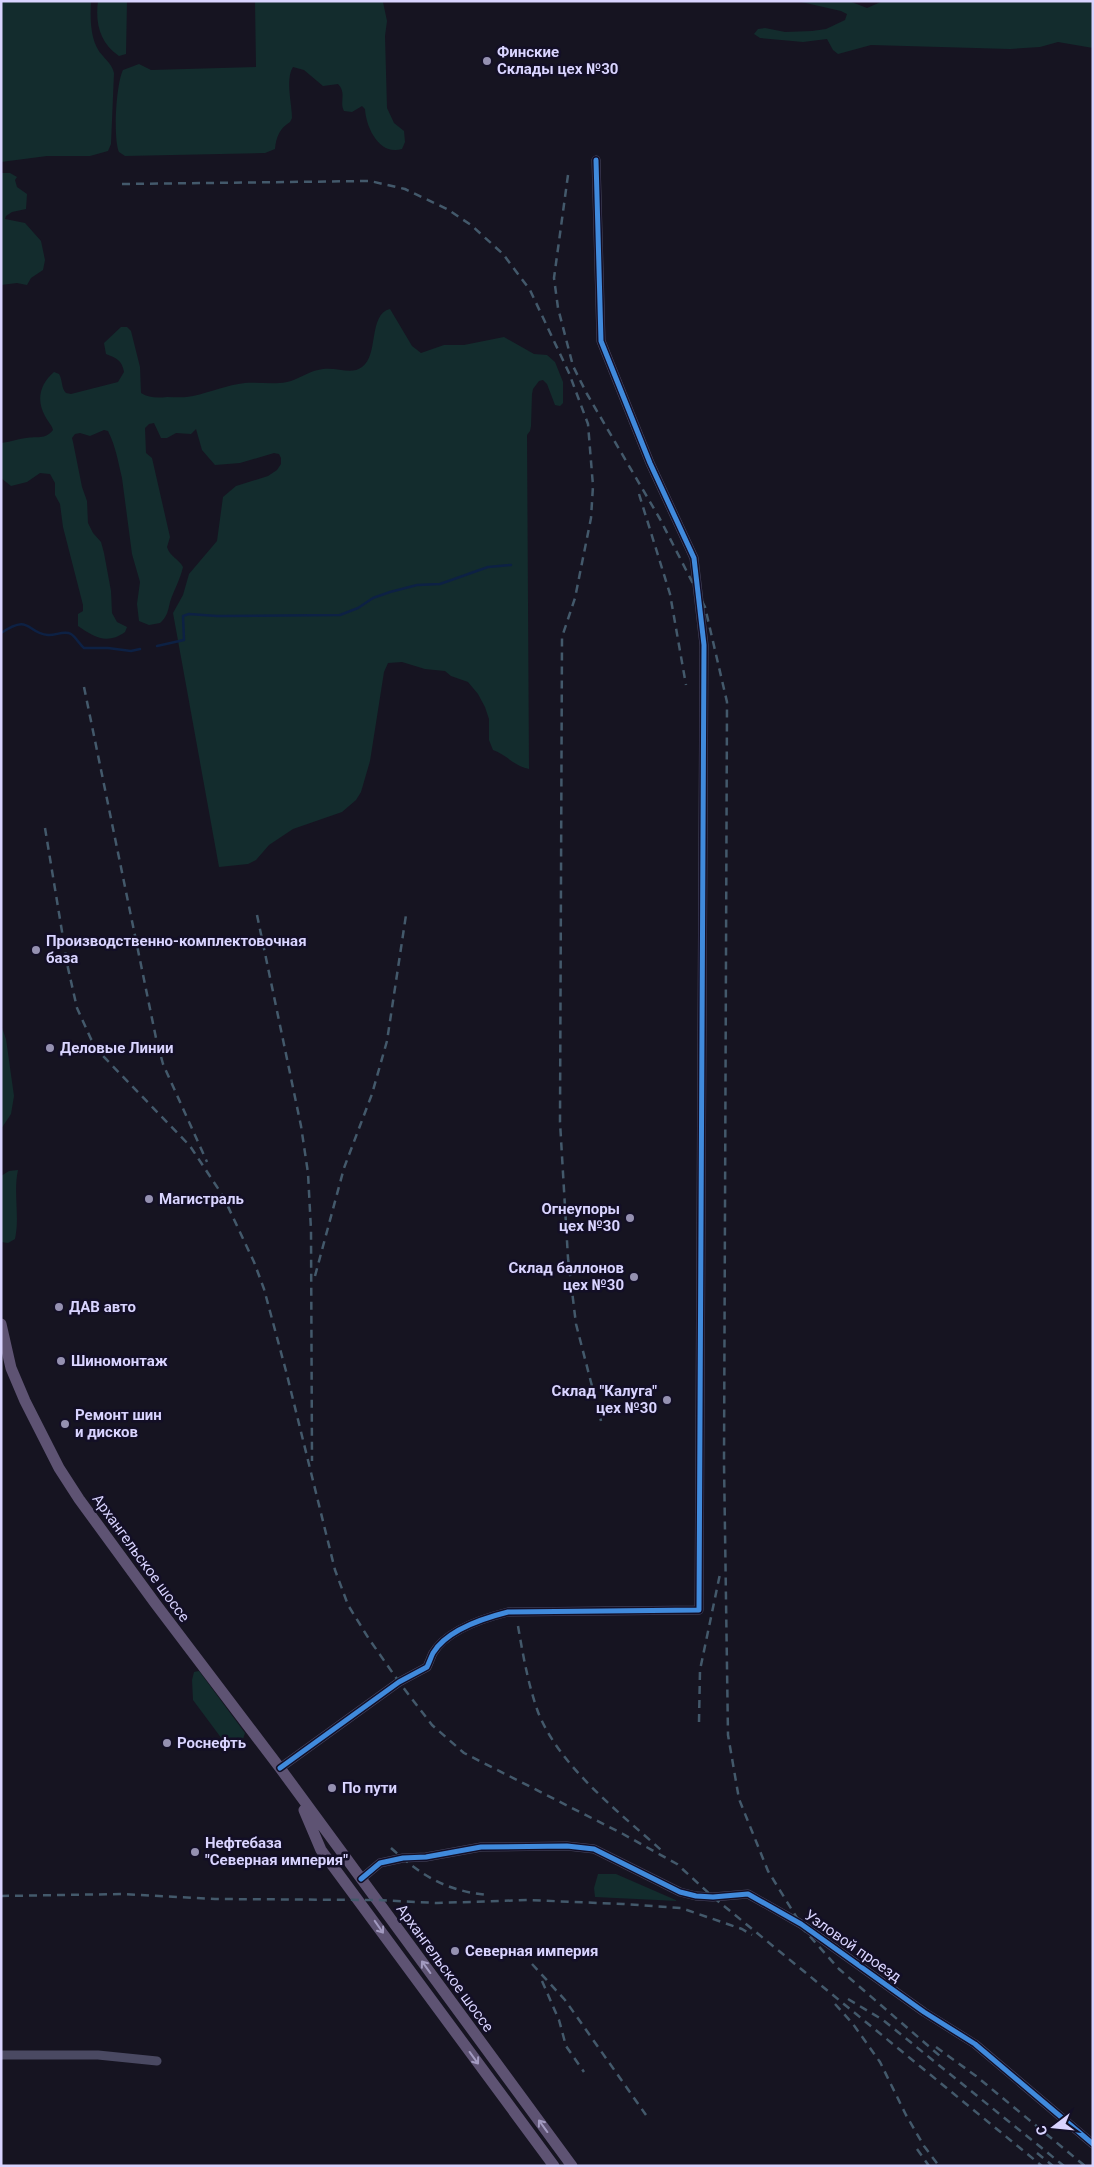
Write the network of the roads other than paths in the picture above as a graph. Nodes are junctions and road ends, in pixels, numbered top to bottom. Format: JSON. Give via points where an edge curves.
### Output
{"nodes":[{"id":1,"x":596,"y":160,"type":"dead end"},
{"id":2,"x":1,"y":1324,"type":"edge"},
{"id":3,"x":6,"y":1368,"type":"edge"},
{"id":4,"x":280,"y":1768,"type":"junction"},
{"id":5,"x":294,"y":1788,"type":"junction"},
{"id":6,"x":329,"y":1835,"type":"junction"},
{"id":7,"x":317,"y":1843,"type":"junction"},
{"id":8,"x":361,"y":1879,"type":"junction"},
{"id":9,"x":349,"y":1888,"type":"junction"},
{"id":10,"x":412,"y":1948,"type":"junction"},
{"id":11,"x":400,"y":1957,"type":"junction"},
{"id":12,"x":442,"y":1988,"type":"junction"},
{"id":13,"x":430,"y":1998,"type":"junction"},
{"id":14,"x":1,"y":2055,"type":"edge"},
{"id":15,"x":157,"y":2061,"type":"dead end"},
{"id":16,"x":1093,"y":2144,"type":"edge"},
{"id":17,"x":554,"y":2166,"type":"edge"},
{"id":18,"x":572,"y":2166,"type":"edge"}],
"edges":[{"from":1,"to":4,"type":"street","via":[[600,341],[650,463],[694,558],[704,645],[698,1610],[508,1612],[485,1617],[448,1638],[434,1652],[427,1667],[399,1682]]},
{"from":2,"to":3,"type":"main road","name":"Архангельское шоссе"},
{"from":3,"to":4,"type":"main road","name":"Архангельское шоссе","via":[[79,1499]]},
{"from":4,"to":5,"type":"main road","name":"Архангельское шоссе"},
{"from":5,"to":6,"type":"main road","name":"Архангельское шоссе"},
{"from":5,"to":7,"type":"main road","name":"Архангельское шоссе"},
{"from":6,"to":7,"type":"main road"},
{"from":6,"to":8,"type":"main road","name":"Архангельское шоссе"},
{"from":7,"to":9,"type":"main road","name":"Архангельское шоссе"},
{"from":8,"to":9,"type":"main road"},
{"from":8,"to":10,"type":"main road","name":"Архангельское шоссе"},
{"from":8,"to":16,"type":"street","name":"Узловой проезд","via":[[380,1863],[403,1858],[481,1848],[567,1846],[594,1849],[680,1892],[713,1897],[748,1894],[801,1924],[924,2012],[975,2044]]},
{"from":9,"to":11,"type":"main road","name":"Архангельское шоссе","one_way":true},
{"from":10,"to":11,"type":"main road"},
{"from":12,"to":10,"type":"main road","name":"Архангельское шоссе","one_way":true},
{"from":11,"to":13,"type":"main road","name":"Архангельское шоссе"},
{"from":12,"to":13,"type":"main road"},
{"from":18,"to":12,"type":"main road","name":"Архангельское шоссе","one_way":true},
{"from":13,"to":17,"type":"main road","name":"Архангельское шоссе","one_way":true},
{"from":14,"to":15,"type":"street","via":[[98,2055]]}]}
